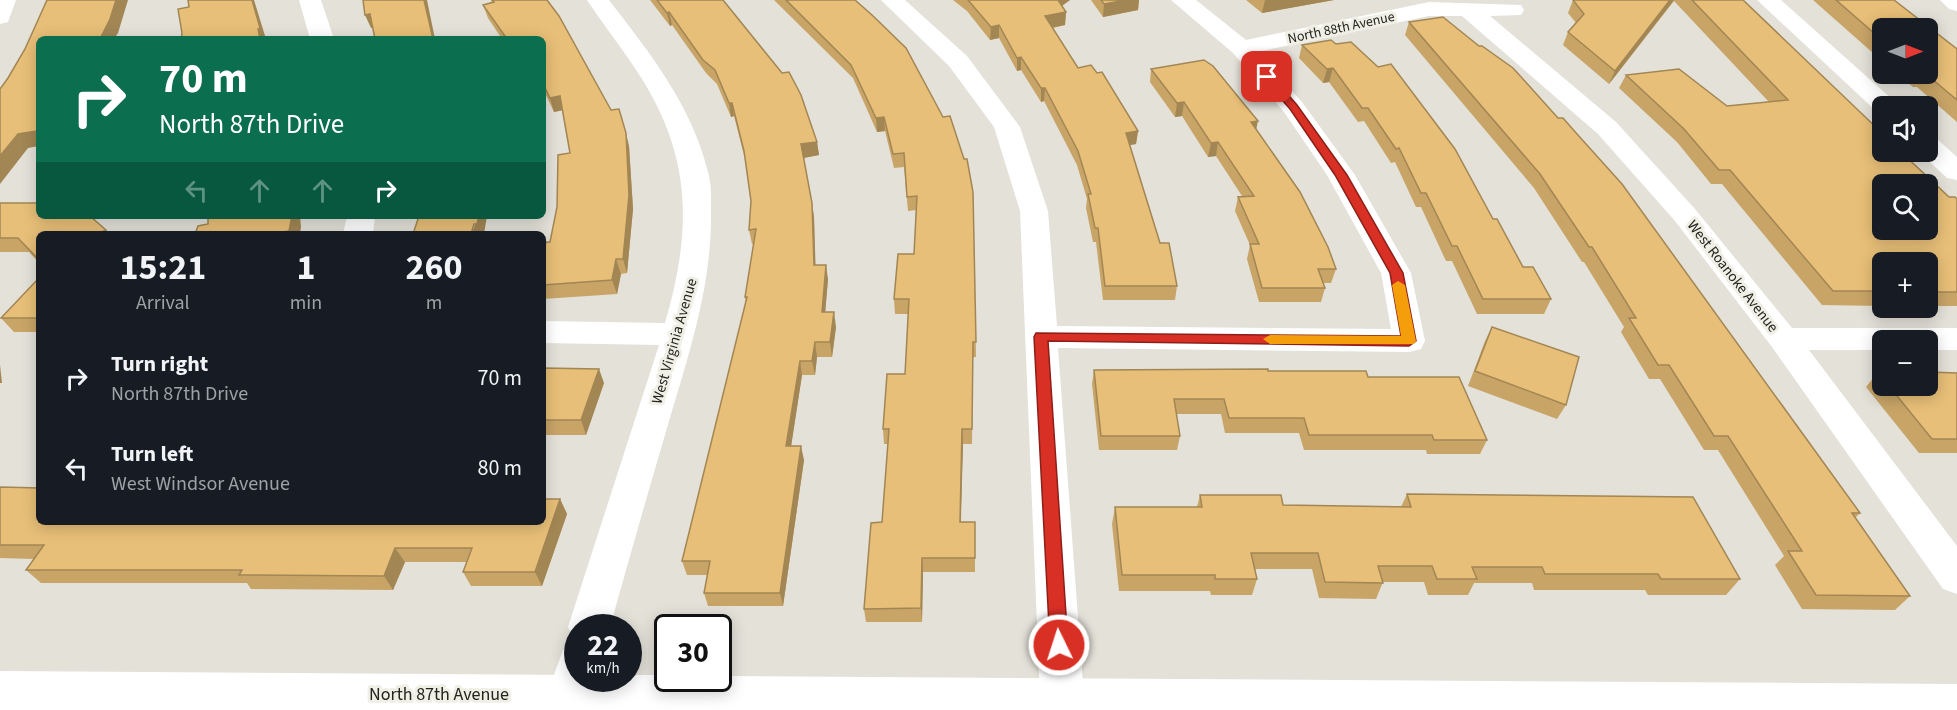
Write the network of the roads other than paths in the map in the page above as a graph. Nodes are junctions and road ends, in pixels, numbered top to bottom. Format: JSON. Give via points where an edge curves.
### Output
{"nodes":[{"id":1,"x":5,"y":0,"type":"edge"},
{"id":2,"x":310,"y":0,"type":"edge"},
{"id":3,"x":598,"y":0,"type":"edge"},
{"id":4,"x":892,"y":0,"type":"edge"},
{"id":5,"x":1182,"y":0,"type":"edge"},
{"id":6,"x":1768,"y":0,"type":"edge"},
{"id":7,"x":1951,"y":0,"type":"edge"},
{"id":8,"x":1957,"y":4,"type":"edge"},
{"id":9,"x":1513,"y":10,"type":"dead end"},
{"id":10,"x":1470,"y":11,"type":"junction"},
{"id":11,"x":0,"y":17,"type":"edge"},
{"id":12,"x":321,"y":36,"type":"edge"},
{"id":13,"x":1241,"y":48,"type":"junction"},
{"id":14,"x":1874,"y":96,"type":"edge"},
{"id":15,"x":546,"y":332,"type":"edge"},
{"id":16,"x":678,"y":334,"type":"junction"},
{"id":17,"x":1041,"y":337,"type":"junction"},
{"id":18,"x":1783,"y":339,"type":"junction"},
{"id":19,"x":1957,"y":339,"type":"edge"},
{"id":20,"x":1957,"y":577,"type":"edge"},
{"id":21,"x":593,"y":614,"type":"edge"},
{"id":22,"x":564,"y":689,"type":"edge"},
{"id":23,"x":642,"y":690,"type":"edge"},
{"id":24,"x":0,"y":691,"type":"edge"},
{"id":25,"x":1062,"y":698,"type":"junction"},
{"id":26,"x":1957,"y":704,"type":"edge"}],
"edges":[{"from":1,"to":11,"type":"street"},
{"from":2,"to":12,"type":"street"},
{"from":3,"to":16,"type":"street","name":"West Virginia Avenue","via":[[673,108],[696,176],[698,228],[693,276]]},
{"from":4,"to":17,"type":"street","via":[[958,61],[1007,127],[1034,212]]},
{"from":5,"to":13,"type":"street"},
{"from":6,"to":14,"type":"street"},
{"from":7,"to":8,"type":"street"},
{"from":9,"to":10,"type":"street","name":"North 88th Avenue"},
{"from":10,"to":13,"type":"street","name":"North 88th Avenue","via":[[1429,9]]},
{"from":10,"to":18,"type":"street","name":"West Roanoke Avenue","via":[[1607,128],[1685,215]]},
{"from":13,"to":17,"type":"street","via":[[1293,107],[1341,175],[1396,273],[1409,341]]},
{"from":15,"to":16,"type":"street"},
{"from":16,"to":21,"type":"street","name":"West Virginia Avenue"},
{"from":17,"to":25,"type":"street"},
{"from":18,"to":19,"type":"street"},
{"from":18,"to":20,"type":"street","name":"West Roanoke Avenue"},
{"from":22,"to":24,"type":"street","name":"North 87th Avenue"},
{"from":23,"to":25,"type":"street","name":"North 87th Avenue"},
{"from":25,"to":26,"type":"street","name":"North 87th Avenue"}]}
